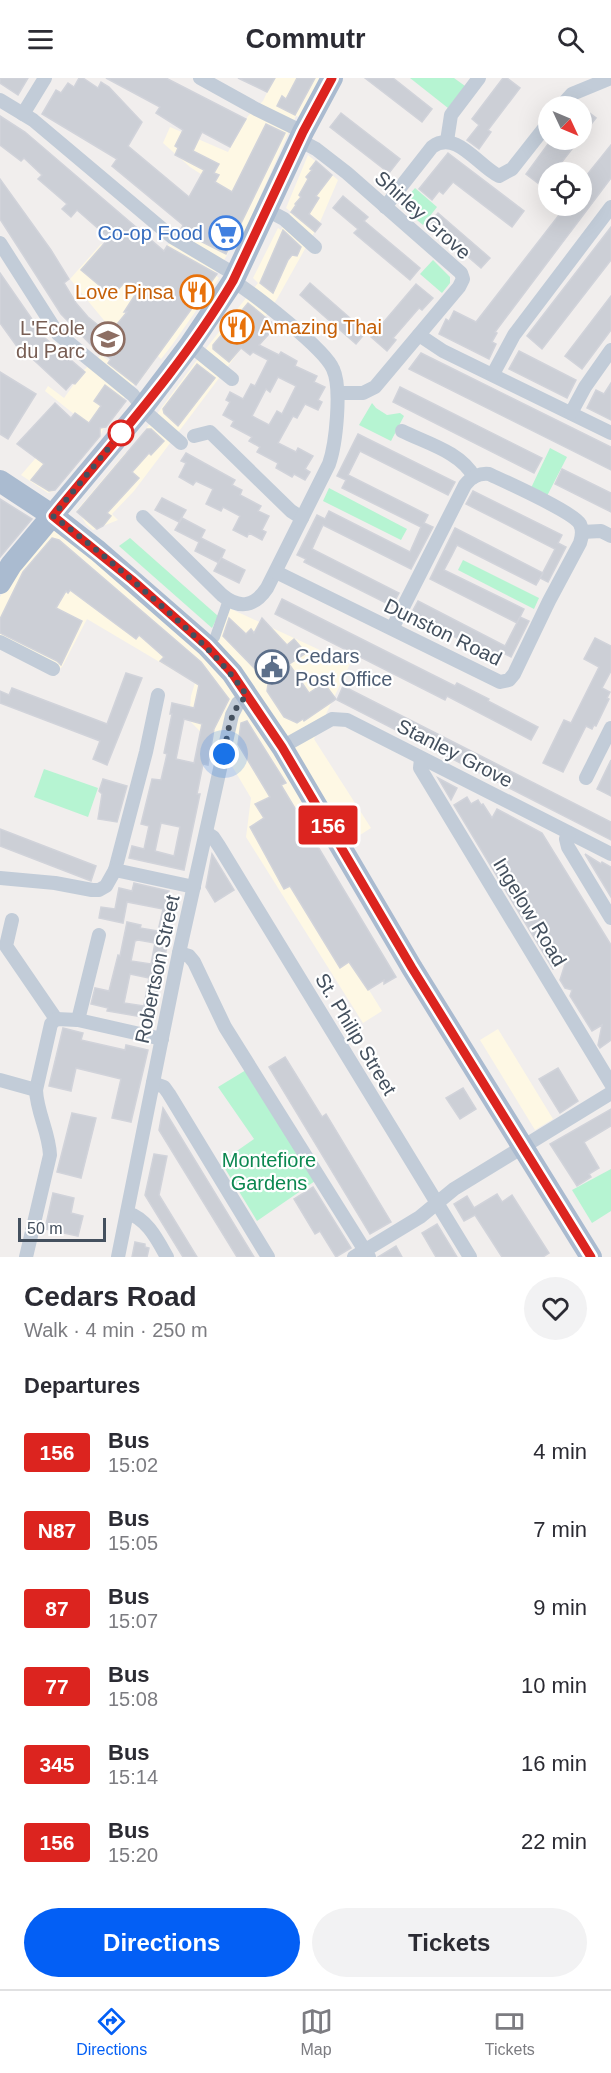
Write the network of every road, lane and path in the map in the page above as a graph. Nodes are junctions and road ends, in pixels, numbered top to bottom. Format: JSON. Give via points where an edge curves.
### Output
{"nodes":[{"id":1,"x":45,"y":78,"type":"edge"},
{"id":2,"x":200,"y":78,"type":"edge"},
{"id":3,"x":332,"y":78,"type":"edge"},
{"id":4,"x":479,"y":78,"type":"edge"},
{"id":5,"x":611,"y":78,"type":"edge"},
{"id":6,"x":570,"y":96,"type":"edge"},
{"id":7,"x":0,"y":100,"type":"edge"},
{"id":8,"x":23,"y":114,"type":"junction"},
{"id":9,"x":301,"y":136,"type":"junction"},
{"id":10,"x":538,"y":136,"type":"edge"},
{"id":11,"x":447,"y":141,"type":"junction"},
{"id":12,"x":385,"y":207,"type":"junction"},
{"id":13,"x":611,"y":207,"type":"edge"},
{"id":14,"x":267,"y":210,"type":"junction"},
{"id":15,"x":0,"y":243,"type":"edge"},
{"id":16,"x":315,"y":247,"type":"dead end"},
{"id":17,"x":235,"y":278,"type":"junction"},
{"id":18,"x":419,"y":335,"type":"junction"},
{"id":19,"x":190,"y":345,"type":"junction"},
{"id":20,"x":611,"y":350,"type":"edge"},
{"id":21,"x":493,"y":374,"type":"junction"},
{"id":22,"x":232,"y":379,"type":"dead end"},
{"id":23,"x":338,"y":393,"type":"junction"},
{"id":24,"x":142,"y":407,"type":"junction"},
{"id":25,"x":571,"y":413,"type":"junction"},
{"id":26,"x":402,"y":431,"type":"dead end"},
{"id":27,"x":611,"y":434,"type":"edge"},
{"id":28,"x":194,"y":436,"type":"dead end"},
{"id":29,"x":181,"y":443,"type":"dead end"},
{"id":30,"x":474,"y":477,"type":"junction"},
{"id":31,"x":0,"y":481,"type":"edge"},
{"id":32,"x":53,"y":516,"type":"junction"},
{"id":33,"x":143,"y":517,"type":"dead end"},
{"id":34,"x":302,"y":518,"type":"junction"},
{"id":35,"x":582,"y":532,"type":"junction"},
{"id":36,"x":611,"y":536,"type":"edge"},
{"id":37,"x":276,"y":572,"type":"junction"},
{"id":38,"x":0,"y":583,"type":"edge"},
{"id":39,"x":228,"y":600,"type":"junction"},
{"id":40,"x":392,"y":629,"type":"junction"},
{"id":41,"x":216,"y":637,"type":"dead end"},
{"id":42,"x":0,"y":642,"type":"edge"},
{"id":43,"x":53,"y":669,"type":"dead end"},
{"id":44,"x":158,"y":695,"type":"dead end"},
{"id":45,"x":247,"y":696,"type":"junction"},
{"id":46,"x":611,"y":728,"type":"edge"},
{"id":47,"x":282,"y":747,"type":"junction"},
{"id":48,"x":421,"y":759,"type":"junction"},
{"id":49,"x":586,"y":778,"type":"dead end"},
{"id":50,"x":568,"y":832,"type":"junction"},
{"id":51,"x":207,"y":833,"type":"junction"},
{"id":52,"x":611,"y":854,"type":"edge"},
{"id":53,"x":115,"y":870,"type":"junction"},
{"id":54,"x":0,"y":878,"type":"edge"},
{"id":55,"x":194,"y":887,"type":"junction"},
{"id":56,"x":611,"y":918,"type":"edge"},
{"id":57,"x":12,"y":920,"type":"dead end"},
{"id":58,"x":99,"y":935,"type":"dead end"},
{"id":59,"x":179,"y":953,"type":"junction"},
{"id":60,"x":56,"y":1019,"type":"junction"},
{"id":61,"x":78,"y":1020,"type":"junction"},
{"id":62,"x":162,"y":1039,"type":"junction"},
{"id":63,"x":0,"y":1080,"type":"edge"},
{"id":64,"x":153,"y":1083,"type":"junction"},
{"id":65,"x":611,"y":1084,"type":"edge"},
{"id":66,"x":36,"y":1090,"type":"junction"},
{"id":67,"x":611,"y":1093,"type":"edge"},
{"id":68,"x":524,"y":1147,"type":"junction"},
{"id":69,"x":437,"y":1204,"type":"junction"},
{"id":70,"x":127,"y":1214,"type":"junction"},
{"id":71,"x":363,"y":1255,"type":"edge"},
{"id":72,"x":26,"y":1257,"type":"edge"},
{"id":73,"x":118,"y":1257,"type":"edge"},
{"id":74,"x":167,"y":1257,"type":"edge"},
{"id":75,"x":268,"y":1257,"type":"edge"},
{"id":76,"x":470,"y":1257,"type":"edge"},
{"id":77,"x":590,"y":1257,"type":"edge"}],
"edges":[{"from":1,"to":8,"type":"street"},
{"from":2,"to":9,"type":"street","name":"Shirley Grove"},
{"from":3,"to":9,"type":"main road"},
{"from":4,"to":11,"type":"street","via":[[452,115]]},
{"from":5,"to":6,"type":"street"},
{"from":7,"to":8,"type":"street"},
{"from":8,"to":17,"type":"street","via":[[172,237]]},
{"from":9,"to":12,"type":"street","name":"Shirley Grove"},
{"from":9,"to":14,"type":"main road"},
{"from":10,"to":11,"type":"street","via":[[512,169],[499,176],[456,143]]},
{"from":11,"to":12,"type":"street","via":[[432,147]]},
{"from":12,"to":18,"type":"street","name":"Shirley Grove","via":[[462,275],[459,287]]},
{"from":13,"to":21,"type":"street","via":[[514,335]]},
{"from":14,"to":16,"type":"street","via":[[284,219]]},
{"from":14,"to":17,"type":"main road"},
{"from":15,"to":24,"type":"street","via":[[58,334],[133,395]]},
{"from":17,"to":19,"type":"main road"},
{"from":17,"to":23,"type":"street","via":[[327,359]]},
{"from":18,"to":21,"type":"street"},
{"from":18,"to":23,"type":"street","name":"Shirley Grove","via":[[375,387],[363,393]]},
{"from":19,"to":22,"type":"street"},
{"from":19,"to":24,"type":"main road"},
{"from":20,"to":25,"type":"street"},
{"from":21,"to":25,"type":"street"},
{"from":23,"to":34,"type":"street","via":[[332,457]]},
{"from":24,"to":29,"type":"street"},
{"from":24,"to":32,"type":"main road"},
{"from":25,"to":27,"type":"street"},
{"from":26,"to":30,"type":"street","via":[[460,460]]},
{"from":28,"to":34,"type":"street","via":[[210,432]]},
{"from":30,"to":35,"type":"street","via":[[489,474],[559,509],[580,524]]},
{"from":30,"to":40,"type":"street","via":[[465,485]]},
{"from":31,"to":32,"type":"main road"},
{"from":32,"to":38,"type":"main road"},
{"from":32,"to":45,"type":"main road","via":[[207,646]]},
{"from":33,"to":39,"type":"street"},
{"from":34,"to":37,"type":"street"},
{"from":35,"to":36,"type":"street","via":[[601,531]]},
{"from":35,"to":40,"type":"street","name":"Dunston Road","via":[[580,543],[508,680],[500,682]]},
{"from":37,"to":39,"type":"street","via":[[255,602]]},
{"from":37,"to":40,"type":"street","name":"Dunston Road"},
{"from":39,"to":41,"type":"street"},
{"from":42,"to":43,"type":"street"},
{"from":44,"to":53,"type":"street"},
{"from":45,"to":47,"type":"main road"},
{"from":45,"to":51,"type":"street","name":"Robertson Street","via":[[232,715]]},
{"from":46,"to":49,"type":"street"},
{"from":47,"to":48,"type":"street","name":"Stanley Grove","via":[[321,724],[340,718]]},
{"from":47,"to":68,"type":"main road","via":[[412,968]]},
{"from":48,"to":50,"type":"street","name":"Stanley Grove"},
{"from":48,"to":65,"type":"street","name":"Ingelow Road","via":[[420,768]]},
{"from":50,"to":52,"type":"street","name":"Stanley Grove"},
{"from":50,"to":56,"type":"street","via":[[568,847]]},
{"from":51,"to":55,"type":"street","name":"Robertson Street"},
{"from":51,"to":69,"type":"street","name":"St. Philip Street","via":[[219,846]]},
{"from":53,"to":54,"type":"street","via":[[99,890]]},
{"from":53,"to":55,"type":"street"},
{"from":55,"to":59,"type":"street","name":"Robertson Street"},
{"from":57,"to":60,"type":"street","via":[[6,946]]},
{"from":58,"to":61,"type":"street"},
{"from":59,"to":62,"type":"street","name":"Robertson Street"},
{"from":59,"to":71,"type":"street","via":[[194,962],[225,1027]]},
{"from":60,"to":61,"type":"street"},
{"from":60,"to":66,"type":"street","via":[[51,1024]]},
{"from":61,"to":62,"type":"street"},
{"from":62,"to":64,"type":"street","name":"Robertson Street"},
{"from":63,"to":66,"type":"street"},
{"from":64,"to":70,"type":"street","name":"Robertson Street"},
{"from":64,"to":75,"type":"street","via":[[164,1087]]},
{"from":66,"to":72,"type":"street","via":[[50,1155]]},
{"from":67,"to":68,"type":"street"},
{"from":68,"to":69,"type":"street","via":[[454,1189]]},
{"from":68,"to":77,"type":"main road"},
{"from":69,"to":71,"type":"street"},
{"from":69,"to":76,"type":"street","name":"St. Philip Street"},
{"from":70,"to":73,"type":"street","name":"Robertson Street"},
{"from":70,"to":74,"type":"street","via":[[147,1226]]}]}
